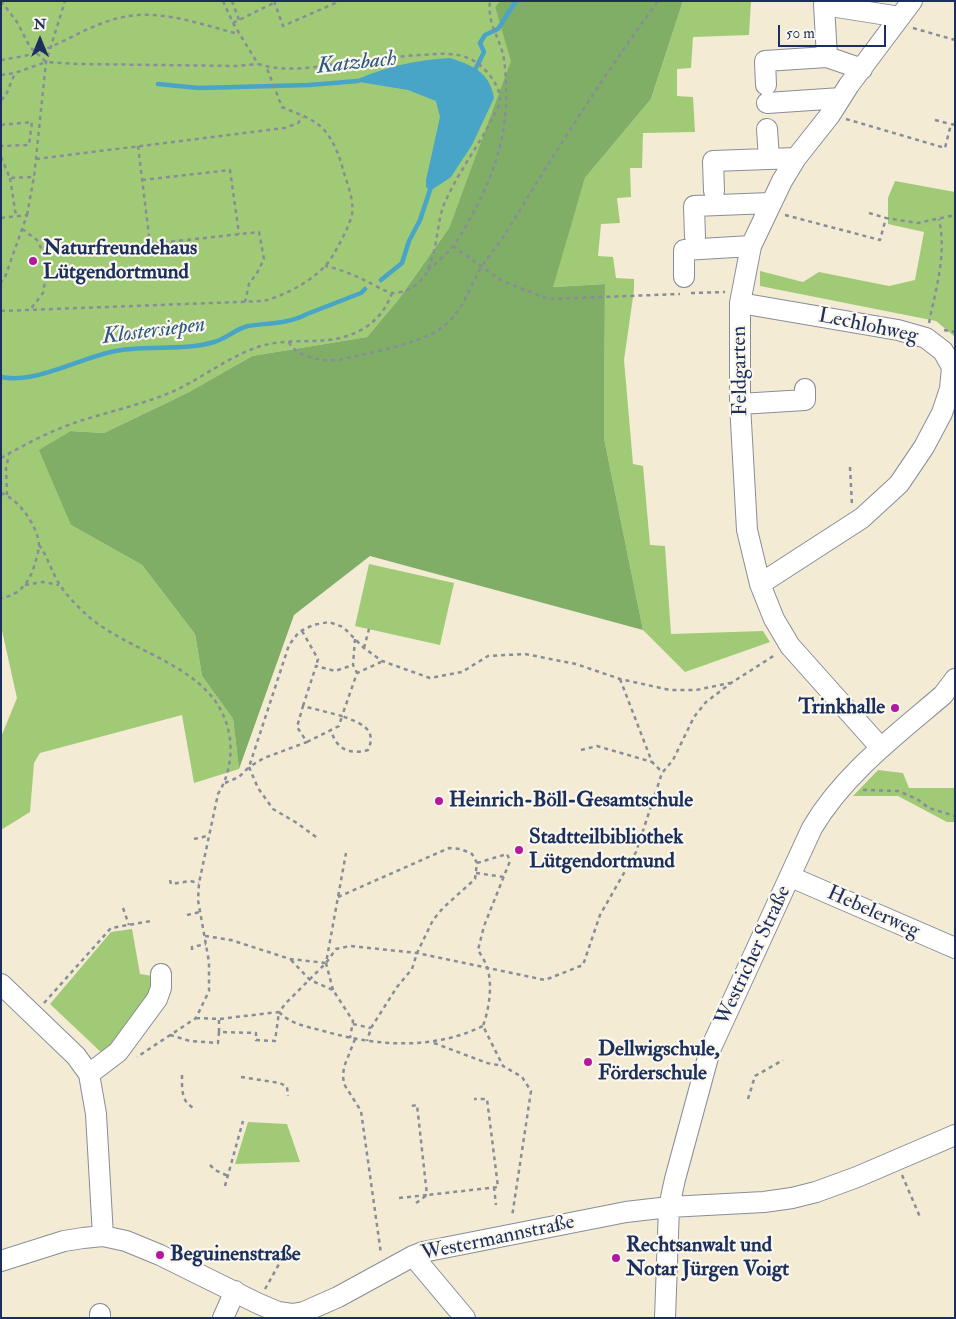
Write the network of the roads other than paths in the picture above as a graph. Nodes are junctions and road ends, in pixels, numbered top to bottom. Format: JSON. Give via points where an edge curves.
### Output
{"nodes":[{"id":1,"x":825,"y":3,"type":"edge"},
{"id":2,"x":903,"y":14,"type":"edge"},
{"id":3,"x":827,"y":57,"type":"junction"},
{"id":4,"x":862,"y":68,"type":"junction"},
{"id":5,"x":842,"y":98,"type":"junction"},
{"id":6,"x":767,"y":129,"type":"dead end"},
{"id":7,"x":796,"y":158,"type":"junction"},
{"id":8,"x":768,"y":159,"type":"junction"},
{"id":9,"x":714,"y":191,"type":"dead end"},
{"id":10,"x":768,"y":206,"type":"junction"},
{"id":11,"x":695,"y":237,"type":"dead end"},
{"id":12,"x":751,"y":246,"type":"junction"},
{"id":13,"x":684,"y":277,"type":"dead end"},
{"id":14,"x":740,"y":300,"type":"junction"},
{"id":15,"x":805,"y":389,"type":"dead end"},
{"id":16,"x":740,"y":404,"type":"junction"},
{"id":17,"x":760,"y":584,"type":"junction"},
{"id":18,"x":955,"y":679,"type":"edge"},
{"id":19,"x":881,"y":748,"type":"junction"},
{"id":20,"x":790,"y":877,"type":"junction"},
{"id":21,"x":955,"y":948,"type":"edge"},
{"id":22,"x":161,"y":974,"type":"dead end"},
{"id":23,"x":1,"y":984,"type":"edge"},
{"id":24,"x":90,"y":1074,"type":"junction"},
{"id":25,"x":955,"y":1135,"type":"edge"},
{"id":26,"x":669,"y":1206,"type":"junction"},
{"id":27,"x":103,"y":1236,"type":"junction"},
{"id":28,"x":413,"y":1256,"type":"junction"},
{"id":29,"x":1,"y":1261,"type":"edge"},
{"id":30,"x":235,"y":1291,"type":"junction"},
{"id":31,"x":292,"y":1316,"type":"edge"},
{"id":32,"x":224,"y":1318,"type":"edge"},
{"id":33,"x":464,"y":1318,"type":"edge"},
{"id":34,"x":665,"y":1318,"type":"edge"}],
"edges":[{"from":1,"to":2,"type":"street"},
{"from":1,"to":3,"type":"street"},
{"from":2,"to":4,"type":"street","name":"Feldgarten"},
{"from":3,"to":4,"type":"street"},
{"from":3,"to":5,"type":"street","via":[[765,61],[767,94]]},
{"from":4,"to":5,"type":"street","name":"Feldgarten"},
{"from":5,"to":7,"type":"street","name":"Feldgarten"},
{"from":6,"to":8,"type":"street"},
{"from":7,"to":8,"type":"street"},
{"from":7,"to":10,"type":"street","name":"Feldgarten"},
{"from":8,"to":9,"type":"street","via":[[713,160]]},
{"from":10,"to":11,"type":"street","via":[[694,206]]},
{"from":10,"to":12,"type":"street","name":"Feldgarten"},
{"from":12,"to":13,"type":"street","via":[[684,250]]},
{"from":12,"to":14,"type":"street","name":"Feldgarten"},
{"from":14,"to":16,"type":"street","name":"Feldgarten"},
{"from":14,"to":17,"type":"street","name":"Lechlohweg","via":[[926,338],[942,351],[952,367],[950,389],[942,413],[899,484],[862,518]]},
{"from":15,"to":16,"type":"street","via":[[805,400]]},
{"from":16,"to":17,"type":"street","name":"Feldgarten","via":[[747,530]]},
{"from":17,"to":19,"type":"street","name":"Feldgarten","via":[[774,619],[790,646]]},
{"from":18,"to":19,"type":"street","name":"Westricher Straße","via":[[943,694]]},
{"from":19,"to":20,"type":"street","name":"Westricher Straße","via":[[848,779],[822,811]]},
{"from":20,"to":21,"type":"street","name":"Hebelerweg"},
{"from":20,"to":26,"type":"street","name":"Westricher Straße","via":[[710,1050]]},
{"from":22,"to":24,"type":"street","via":[[157,999],[118,1052]]},
{"from":23,"to":24,"type":"street","via":[[76,1056]]},
{"from":24,"to":27,"type":"street","via":[[96,1114]]},
{"from":25,"to":26,"type":"street","name":"Westermannstraße","via":[[898,1161],[792,1198]]},
{"from":26,"to":28,"type":"street","name":"Westermannstraße"},
{"from":26,"to":34,"type":"street","name":"Westricher Straße"},
{"from":27,"to":29,"type":"street","name":"Westermannstraße","via":[[64,1242]]},
{"from":27,"to":30,"type":"street","name":"Westermannstraße","via":[[160,1255]]},
{"from":28,"to":31,"type":"street","name":"Westermannstraße","via":[[316,1307]]},
{"from":28,"to":33,"type":"street"},
{"from":30,"to":31,"type":"street","name":"Westermannstraße"},
{"from":30,"to":32,"type":"street"}]}
